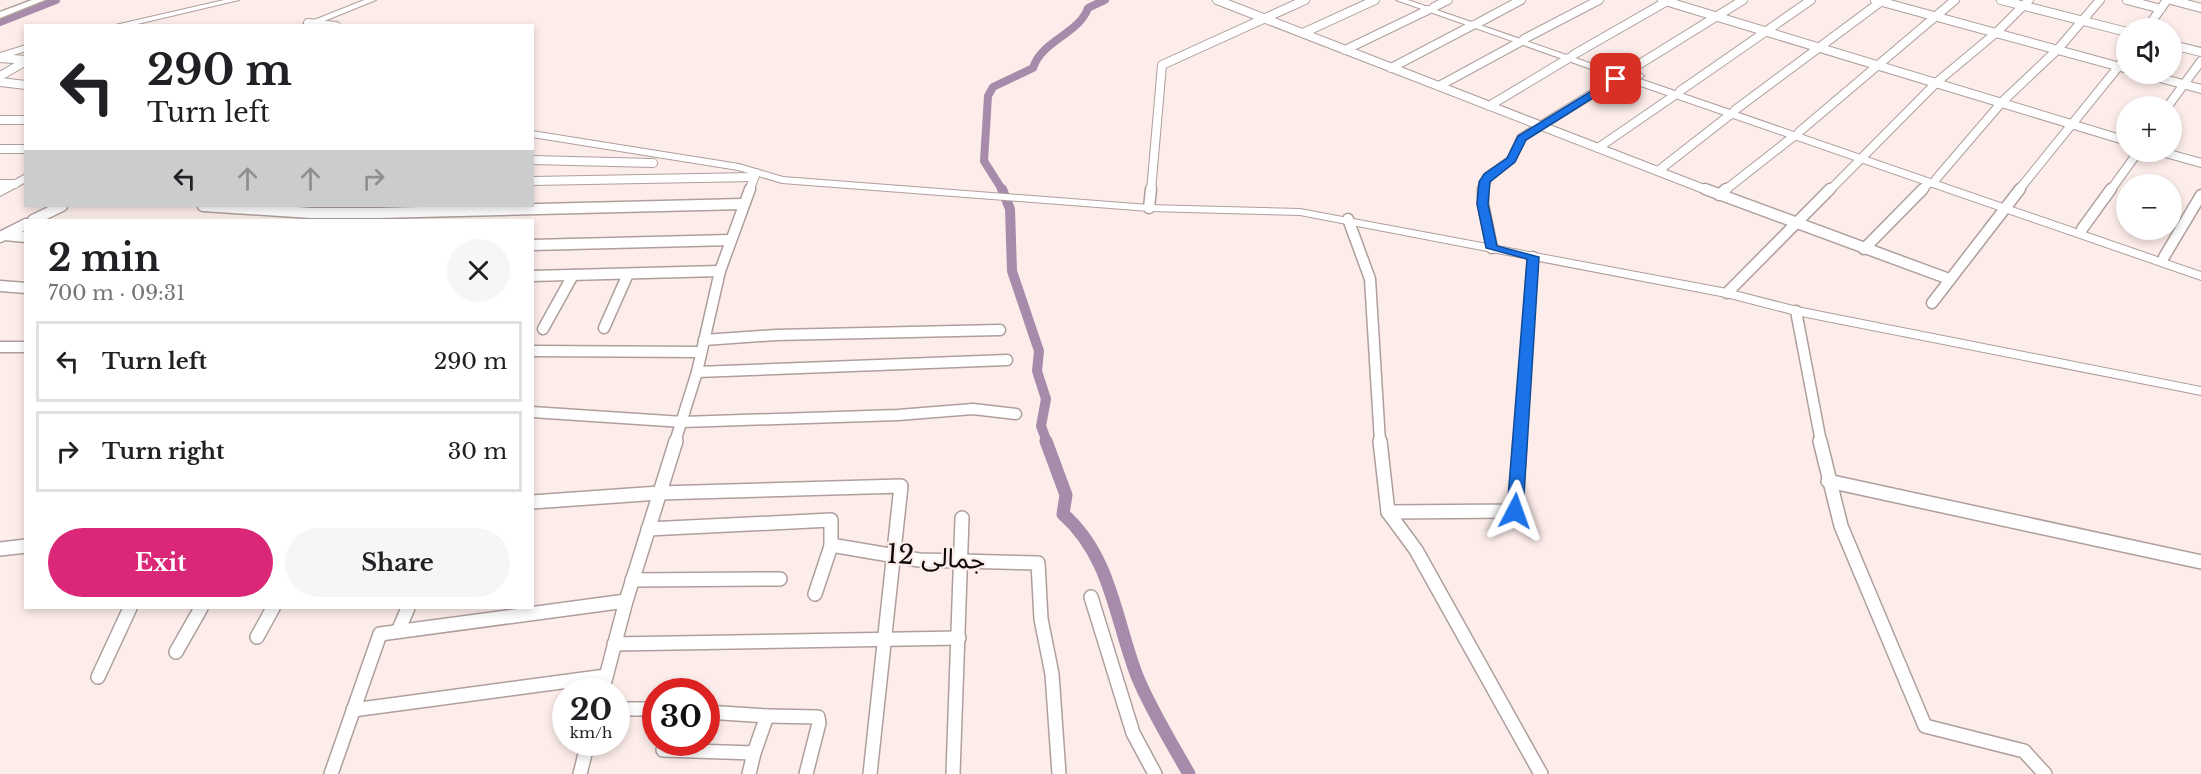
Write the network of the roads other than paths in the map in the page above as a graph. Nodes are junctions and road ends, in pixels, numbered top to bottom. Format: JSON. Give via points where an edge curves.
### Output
{"nodes":[{"id":1,"x":40,"y":0,"type":"edge"},
{"id":2,"x":235,"y":0,"type":"edge"},
{"id":3,"x":372,"y":0,"type":"edge"},
{"id":4,"x":1305,"y":0,"type":"edge"},
{"id":5,"x":1375,"y":0,"type":"edge"},
{"id":6,"x":1400,"y":0,"type":"edge"},
{"id":7,"x":1413,"y":0,"type":"edge"},
{"id":8,"x":1448,"y":0,"type":"edge"},
{"id":9,"x":1521,"y":0,"type":"edge"},
{"id":10,"x":1599,"y":0,"type":"edge"},
{"id":11,"x":1666,"y":0,"type":"edge"},
{"id":12,"x":1743,"y":0,"type":"edge"},
{"id":13,"x":1811,"y":0,"type":"edge"},
{"id":14,"x":1955,"y":0,"type":"edge"},
{"id":15,"x":2001,"y":0,"type":"edge"},
{"id":16,"x":2100,"y":0,"type":"edge"},
{"id":17,"x":2127,"y":0,"type":"edge"},
{"id":18,"x":2169,"y":0,"type":"edge"},
{"id":19,"x":1224,"y":1,"type":"edge"},
{"id":20,"x":1880,"y":1,"type":"edge"},
{"id":21,"x":2026,"y":3,"type":"edge"},
{"id":22,"x":2201,"y":8,"type":"edge"},
{"id":23,"x":1431,"y":9,"type":"junction"},
{"id":24,"x":2161,"y":9,"type":"junction"},
{"id":25,"x":0,"y":15,"type":"edge"},
{"id":26,"x":1718,"y":16,"type":"junction"},
{"id":27,"x":1934,"y":16,"type":"junction"},
{"id":28,"x":1265,"y":18,"type":"junction"},
{"id":29,"x":2154,"y":18,"type":"edge"},
{"id":30,"x":2084,"y":21,"type":"junction"},
{"id":31,"x":125,"y":24,"type":"edge"},
{"id":32,"x":306,"y":24,"type":"edge"},
{"id":33,"x":1475,"y":24,"type":"junction"},
{"id":34,"x":2116,"y":30,"type":"edge"},
{"id":35,"x":1769,"y":31,"type":"junction"},
{"id":36,"x":1303,"y":33,"type":"junction"},
{"id":37,"x":1997,"y":33,"type":"junction"},
{"id":38,"x":1522,"y":40,"type":"junction"},
{"id":39,"x":2182,"y":47,"type":"edge"},
{"id":40,"x":1821,"y":48,"type":"junction"},
{"id":41,"x":24,"y":49,"type":"edge"},
{"id":42,"x":2058,"y":49,"type":"junction"},
{"id":43,"x":1345,"y":50,"type":"junction"},
{"id":44,"x":2201,"y":52,"type":"edge"},
{"id":45,"x":0,"y":57,"type":"edge"},
{"id":46,"x":1571,"y":57,"type":"junction"},
{"id":47,"x":24,"y":60,"type":"edge"},
{"id":48,"x":24,"y":61,"type":"edge"},
{"id":49,"x":2201,"y":61,"type":"edge"},
{"id":50,"x":1877,"y":64,"type":"junction"},
{"id":51,"x":2116,"y":66,"type":"edge"},
{"id":52,"x":1391,"y":68,"type":"junction"},
{"id":53,"x":1613,"y":73,"type":"junction"},
{"id":54,"x":2116,"y":75,"type":"edge"},
{"id":55,"x":0,"y":76,"type":"edge"},
{"id":56,"x":1634,"y":76,"type":"junction"},
{"id":57,"x":0,"y":82,"type":"edge"},
{"id":58,"x":1937,"y":82,"type":"junction"},
{"id":59,"x":2183,"y":84,"type":"junction"},
{"id":60,"x":24,"y":85,"type":"edge"},
{"id":61,"x":1438,"y":87,"type":"junction"},
{"id":62,"x":2201,"y":89,"type":"edge"},
{"id":63,"x":1677,"y":93,"type":"junction"},
{"id":64,"x":2175,"y":96,"type":"edge"},
{"id":65,"x":2002,"y":102,"type":"junction"},
{"id":66,"x":1489,"y":106,"type":"junction"},
{"id":67,"x":1733,"y":112,"type":"junction"},
{"id":68,"x":0,"y":120,"type":"edge"},
{"id":69,"x":24,"y":120,"type":"edge"},
{"id":70,"x":2070,"y":124,"type":"junction"},
{"id":71,"x":1543,"y":127,"type":"junction"},
{"id":72,"x":534,"y":134,"type":"edge"},
{"id":73,"x":1796,"y":134,"type":"junction"},
{"id":74,"x":2116,"y":138,"type":"edge"},
{"id":75,"x":1598,"y":148,"type":"junction"},
{"id":76,"x":0,"y":149,"type":"edge"},
{"id":77,"x":24,"y":149,"type":"edge"},
{"id":78,"x":1861,"y":156,"type":"junction"},
{"id":79,"x":2182,"y":158,"type":"edge"},
{"id":80,"x":534,"y":160,"type":"edge"},
{"id":81,"x":2131,"y":162,"type":"edge"},
{"id":82,"x":559,"y":163,"type":"junction"},
{"id":83,"x":653,"y":163,"type":"dead end"},
{"id":84,"x":2201,"y":163,"type":"edge"},
{"id":85,"x":1658,"y":171,"type":"junction"},
{"id":86,"x":755,"y":175,"type":"junction"},
{"id":87,"x":24,"y":178,"type":"edge"},
{"id":88,"x":540,"y":179,"type":"edge"},
{"id":89,"x":1932,"y":181,"type":"junction"},
{"id":90,"x":0,"y":184,"type":"edge"},
{"id":91,"x":15,"y":184,"type":"junction"},
{"id":92,"x":0,"y":193,"type":"edge"},
{"id":93,"x":1719,"y":195,"type":"junction"},
{"id":94,"x":2201,"y":195,"type":"edge"},
{"id":95,"x":743,"y":204,"type":"junction"},
{"id":96,"x":2006,"y":206,"type":"junction"},
{"id":97,"x":60,"y":207,"type":"edge"},
{"id":98,"x":223,"y":207,"type":"edge"},
{"id":99,"x":1149,"y":208,"type":"junction"},
{"id":100,"x":35,"y":219,"type":"edge"},
{"id":101,"x":1348,"y":219,"type":"junction"},
{"id":102,"x":1794,"y":224,"type":"junction"},
{"id":103,"x":24,"y":225,"type":"edge"},
{"id":104,"x":2082,"y":229,"type":"junction"},
{"id":105,"x":2,"y":236,"type":"edge"},
{"id":106,"x":24,"y":237,"type":"edge"},
{"id":107,"x":731,"y":240,"type":"junction"},
{"id":108,"x":534,"y":245,"type":"edge"},
{"id":109,"x":1492,"y":248,"type":"junction"},
{"id":110,"x":1864,"y":249,"type":"junction"},
{"id":111,"x":1533,"y":257,"type":"junction"},
{"id":112,"x":2164,"y":257,"type":"junction"},
{"id":113,"x":2201,"y":270,"type":"edge"},
{"id":114,"x":720,"y":271,"type":"junction"},
{"id":115,"x":628,"y":274,"type":"junction"},
{"id":116,"x":573,"y":275,"type":"junction"},
{"id":117,"x":534,"y":276,"type":"edge"},
{"id":118,"x":2201,"y":276,"type":"edge"},
{"id":119,"x":1948,"y":279,"type":"junction"},
{"id":120,"x":0,"y":286,"type":"edge"},
{"id":121,"x":24,"y":288,"type":"edge"},
{"id":122,"x":1727,"y":293,"type":"junction"},
{"id":123,"x":1932,"y":303,"type":"dead end"},
{"id":124,"x":1796,"y":311,"type":"junction"},
{"id":125,"x":604,"y":328,"type":"dead end"},
{"id":126,"x":543,"y":329,"type":"dead end"},
{"id":127,"x":1000,"y":330,"type":"dead end"},
{"id":128,"x":704,"y":340,"type":"junction"},
{"id":129,"x":0,"y":347,"type":"edge"},
{"id":130,"x":24,"y":347,"type":"edge"},
{"id":131,"x":534,"y":351,"type":"edge"},
{"id":132,"x":701,"y":352,"type":"junction"},
{"id":133,"x":1007,"y":360,"type":"dead end"},
{"id":134,"x":697,"y":372,"type":"junction"},
{"id":135,"x":2201,"y":391,"type":"edge"},
{"id":136,"x":534,"y":412,"type":"edge"},
{"id":137,"x":1016,"y":414,"type":"dead end"},
{"id":138,"x":681,"y":422,"type":"junction"},
{"id":139,"x":1828,"y":481,"type":"junction"},
{"id":140,"x":659,"y":493,"type":"junction"},
{"id":141,"x":534,"y":502,"type":"edge"},
{"id":142,"x":1388,"y":512,"type":"junction"},
{"id":143,"x":962,"y":518,"type":"dead end"},
{"id":144,"x":648,"y":530,"type":"junction"},
{"id":145,"x":831,"y":545,"type":"junction"},
{"id":146,"x":24,"y":546,"type":"edge"},
{"id":147,"x":0,"y":549,"type":"edge"},
{"id":148,"x":894,"y":556,"type":"junction"},
{"id":149,"x":962,"y":562,"type":"junction"},
{"id":150,"x":2201,"y":562,"type":"edge"},
{"id":151,"x":780,"y":579,"type":"dead end"},
{"id":152,"x":632,"y":580,"type":"junction"},
{"id":153,"x":815,"y":594,"type":"dead end"},
{"id":154,"x":1091,"y":597,"type":"dead end"},
{"id":155,"x":626,"y":601,"type":"junction"},
{"id":156,"x":130,"y":609,"type":"edge"},
{"id":157,"x":200,"y":609,"type":"edge"},
{"id":158,"x":272,"y":609,"type":"edge"},
{"id":159,"x":408,"y":609,"type":"edge"},
{"id":160,"x":399,"y":629,"type":"junction"},
{"id":161,"x":257,"y":637,"type":"dead end"},
{"id":162,"x":959,"y":638,"type":"junction"},
{"id":163,"x":885,"y":640,"type":"junction"},
{"id":164,"x":614,"y":644,"type":"junction"},
{"id":165,"x":176,"y":652,"type":"dead end"},
{"id":166,"x":606,"y":676,"type":"joint"},
{"id":167,"x":98,"y":677,"type":"dead end"},
{"id":168,"x":353,"y":710,"type":"junction"},
{"id":169,"x":720,"y":713,"type":"edge"},
{"id":170,"x":767,"y":716,"type":"junction"},
{"id":171,"x":720,"y":752,"type":"edge"},
{"id":172,"x":754,"y":753,"type":"junction"},
{"id":173,"x":584,"y":756,"type":"edge"},
{"id":174,"x":331,"y":774,"type":"edge"},
{"id":175,"x":580,"y":774,"type":"edge"},
{"id":176,"x":749,"y":774,"type":"edge"},
{"id":177,"x":806,"y":774,"type":"edge"},
{"id":178,"x":870,"y":774,"type":"edge"},
{"id":179,"x":953,"y":774,"type":"edge"},
{"id":180,"x":1059,"y":774,"type":"edge"},
{"id":181,"x":1155,"y":774,"type":"edge"},
{"id":182,"x":1541,"y":774,"type":"edge"},
{"id":183,"x":2045,"y":774,"type":"edge"}],
"edges":[{"from":1,"to":25,"type":"main road"},
{"from":2,"to":31,"type":"street"},
{"from":3,"to":32,"type":"street"},
{"from":4,"to":28,"type":"street"},
{"from":5,"to":36,"type":"street"},
{"from":6,"to":23,"type":"street"},
{"from":7,"to":23,"type":"street"},
{"from":8,"to":23,"type":"street"},
{"from":9,"to":33,"type":"street"},
{"from":10,"to":38,"type":"street"},
{"from":11,"to":26,"type":"street"},
{"from":11,"to":46,"type":"street"},
{"from":12,"to":26,"type":"street"},
{"from":13,"to":35,"type":"street"},
{"from":14,"to":27,"type":"street"},
{"from":15,"to":21,"type":"street"},
{"from":16,"to":30,"type":"street"},
{"from":17,"to":24,"type":"street"},
{"from":18,"to":22,"type":"street"},
{"from":18,"to":24,"type":"street"},
{"from":19,"to":28,"type":"street"},
{"from":20,"to":27,"type":"street"},
{"from":20,"to":40,"type":"street"},
{"from":21,"to":30,"type":"street"},
{"from":21,"to":37,"type":"street"},
{"from":23,"to":33,"type":"street"},
{"from":23,"to":43,"type":"street"},
{"from":24,"to":29,"type":"street"},
{"from":26,"to":35,"type":"street"},
{"from":26,"to":56,"type":"street"},
{"from":27,"to":37,"type":"street"},
{"from":27,"to":50,"type":"street"},
{"from":28,"to":36,"type":"street"},
{"from":28,"to":99,"type":"street","via":[[1162,65]]},
{"from":30,"to":34,"type":"street"},
{"from":30,"to":42,"type":"street"},
{"from":33,"to":38,"type":"street"},
{"from":33,"to":52,"type":"street"},
{"from":35,"to":40,"type":"street"},
{"from":35,"to":63,"type":"street"},
{"from":36,"to":43,"type":"street"},
{"from":37,"to":42,"type":"street"},
{"from":37,"to":58,"type":"street"},
{"from":38,"to":46,"type":"street"},
{"from":38,"to":61,"type":"street"},
{"from":39,"to":44,"type":"street"},
{"from":40,"to":50,"type":"street"},
{"from":40,"to":67,"type":"street"},
{"from":41,"to":45,"type":"street"},
{"from":42,"to":51,"type":"street"},
{"from":42,"to":65,"type":"street"},
{"from":43,"to":52,"type":"street"},
{"from":45,"to":47,"type":"street"},
{"from":46,"to":53,"type":"street"},
{"from":46,"to":66,"type":"street"},
{"from":48,"to":55,"type":"street"},
{"from":49,"to":59,"type":"street"},
{"from":50,"to":58,"type":"street"},
{"from":50,"to":73,"type":"street"},
{"from":52,"to":61,"type":"street"},
{"from":53,"to":56,"type":"street"},
{"from":53,"to":71,"type":"street"},
{"from":54,"to":70,"type":"street"},
{"from":56,"to":63,"type":"street"},
{"from":57,"to":60,"type":"street"},
{"from":58,"to":65,"type":"street"},
{"from":58,"to":78,"type":"street"},
{"from":59,"to":62,"type":"street"},
{"from":59,"to":64,"type":"street"},
{"from":61,"to":66,"type":"street"},
{"from":63,"to":67,"type":"street"},
{"from":63,"to":75,"type":"street"},
{"from":65,"to":70,"type":"street"},
{"from":65,"to":89,"type":"street"},
{"from":66,"to":71,"type":"street"},
{"from":67,"to":73,"type":"street"},
{"from":67,"to":85,"type":"street"},
{"from":68,"to":69,"type":"street"},
{"from":70,"to":74,"type":"street"},
{"from":70,"to":96,"type":"street"},
{"from":71,"to":75,"type":"street"},
{"from":71,"to":109,"type":"street","via":[[1521,138],[1511,160],[1484,182],[1482,204]]},
{"from":72,"to":86,"type":"street","via":[[740,167]]},
{"from":73,"to":78,"type":"street"},
{"from":73,"to":93,"type":"street"},
{"from":75,"to":85,"type":"street"},
{"from":76,"to":77,"type":"street"},
{"from":78,"to":89,"type":"street"},
{"from":78,"to":102,"type":"street"},
{"from":79,"to":84,"type":"street"},
{"from":80,"to":82,"type":"street"},
{"from":81,"to":104,"type":"street"},
{"from":82,"to":83,"type":"street"},
{"from":82,"to":88,"type":"street"},
{"from":85,"to":93,"type":"street"},
{"from":86,"to":88,"type":"street"},
{"from":86,"to":95,"type":"street"},
{"from":86,"to":99,"type":"street","via":[[1016,200]]},
{"from":87,"to":91,"type":"street"},
{"from":89,"to":96,"type":"street"},
{"from":89,"to":110,"type":"street"},
{"from":90,"to":91,"type":"street"},
{"from":91,"to":92,"type":"street"},
{"from":93,"to":102,"type":"street"},
{"from":94,"to":112,"type":"street"},
{"from":95,"to":98,"type":"street","via":[[345,213]]},
{"from":95,"to":107,"type":"street"},
{"from":96,"to":104,"type":"street"},
{"from":96,"to":118,"type":"street"},
{"from":96,"to":119,"type":"street"},
{"from":97,"to":100,"type":"street"},
{"from":99,"to":101,"type":"street","via":[[1300,212]]},
{"from":101,"to":109,"type":"street"},
{"from":101,"to":142,"type":"street","via":[[1371,279]]},
{"from":102,"to":110,"type":"street"},
{"from":102,"to":122,"type":"street"},
{"from":103,"to":105,"type":"street"},
{"from":104,"to":112,"type":"street"},
{"from":105,"to":106,"type":"street"},
{"from":107,"to":108,"type":"street"},
{"from":107,"to":114,"type":"street"},
{"from":109,"to":111,"type":"street"},
{"from":110,"to":119,"type":"street"},
{"from":111,"to":122,"type":"street"},
{"from":111,"to":142,"type":"street","via":[[1515,511]]},
{"from":112,"to":113,"type":"street"},
{"from":114,"to":115,"type":"street"},
{"from":114,"to":128,"type":"street"},
{"from":115,"to":116,"type":"street"},
{"from":115,"to":125,"type":"street"},
{"from":116,"to":117,"type":"street"},
{"from":116,"to":126,"type":"street"},
{"from":119,"to":123,"type":"street"},
{"from":120,"to":121,"type":"street"},
{"from":122,"to":124,"type":"street"},
{"from":124,"to":135,"type":"street"},
{"from":124,"to":139,"type":"street"},
{"from":127,"to":128,"type":"street","via":[[776,334]]},
{"from":128,"to":132,"type":"street"},
{"from":129,"to":130,"type":"street"},
{"from":131,"to":132,"type":"street"},
{"from":132,"to":134,"type":"street"},
{"from":133,"to":134,"type":"street"},
{"from":134,"to":138,"type":"street"},
{"from":136,"to":138,"type":"street","via":[[569,410]]},
{"from":137,"to":138,"type":"street","via":[[980,409]]},
{"from":138,"to":140,"type":"street"},
{"from":139,"to":150,"type":"street"},
{"from":139,"to":183,"type":"street","via":[[1841,526],[1925,726],[2024,750]]},
{"from":140,"to":141,"type":"street"},
{"from":140,"to":144,"type":"street"},
{"from":140,"to":148,"type":"street","via":[[901,486]]},
{"from":142,"to":182,"type":"street","via":[[1416,550]]},
{"from":143,"to":149,"type":"street"},
{"from":144,"to":145,"type":"street","via":[[826,520],[833,521]]},
{"from":144,"to":152,"type":"street"},
{"from":145,"to":148,"type":"street","name":"جمالی 12"},
{"from":145,"to":153,"type":"street"},
{"from":146,"to":147,"type":"street"},
{"from":148,"to":149,"type":"street","name":"جمالی 12"},
{"from":148,"to":163,"type":"street"},
{"from":149,"to":162,"type":"street"},
{"from":149,"to":180,"type":"street","name":"جمالی 12","via":[[1039,564],[1041,619],[1052,674]]},
{"from":151,"to":152,"type":"street"},
{"from":152,"to":155,"type":"street"},
{"from":154,"to":181,"type":"street","via":[[1133,733]]},
{"from":155,"to":160,"type":"street"},
{"from":155,"to":164,"type":"street"},
{"from":156,"to":167,"type":"street"},
{"from":157,"to":165,"type":"street"},
{"from":158,"to":161,"type":"street"},
{"from":159,"to":160,"type":"street"},
{"from":160,"to":168,"type":"street","via":[[380,634]]},
{"from":162,"to":163,"type":"street"},
{"from":162,"to":179,"type":"street"},
{"from":163,"to":164,"type":"street"},
{"from":163,"to":178,"type":"street"},
{"from":164,"to":166,"type":"street"},
{"from":166,"to":168,"type":"street"},
{"from":168,"to":174,"type":"street"},
{"from":169,"to":170,"type":"street"},
{"from":170,"to":172,"type":"street"},
{"from":170,"to":177,"type":"street","via":[[818,717]]},
{"from":171,"to":172,"type":"street"},
{"from":172,"to":176,"type":"street"},
{"from":173,"to":175,"type":"street"}]}
